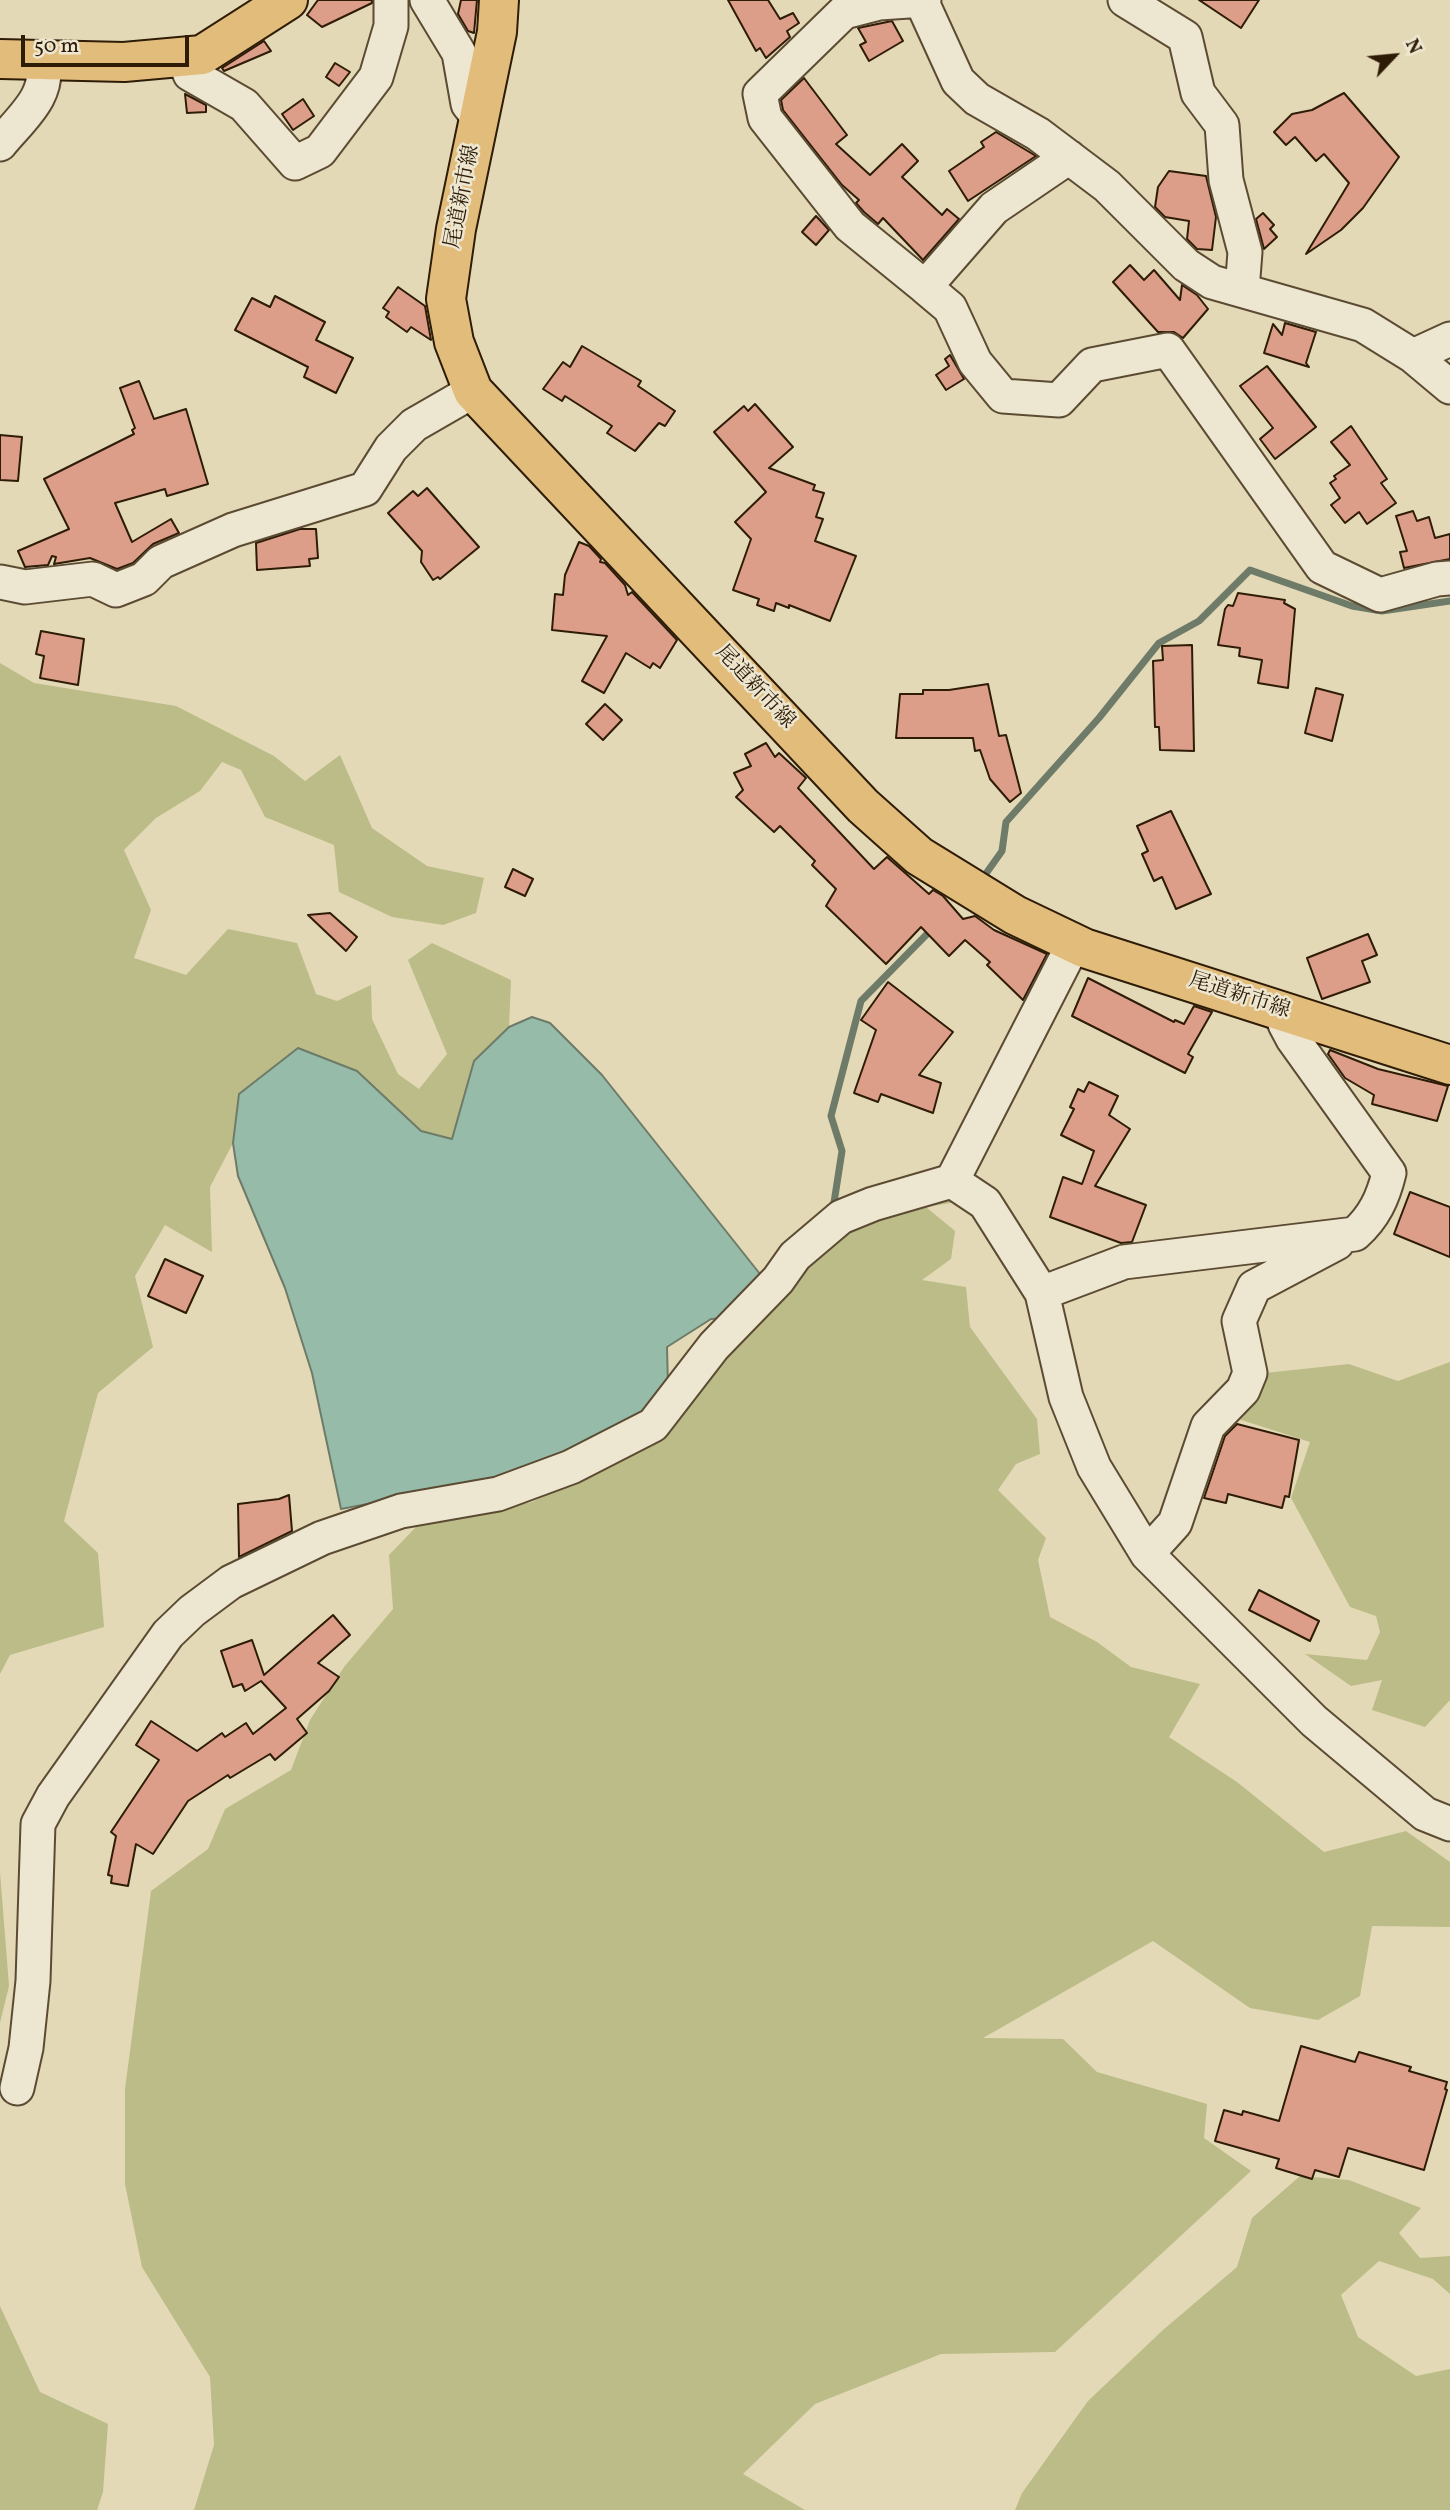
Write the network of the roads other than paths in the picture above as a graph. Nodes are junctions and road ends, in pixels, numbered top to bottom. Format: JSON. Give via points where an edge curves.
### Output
{"nodes":[{"id":1,"x":288,"y":0,"type":"edge"},
{"id":2,"x":391,"y":0,"type":"edge"},
{"id":3,"x":427,"y":0,"type":"edge"},
{"id":4,"x":499,"y":0,"type":"edge"},
{"id":5,"x":1125,"y":0,"type":"edge"},
{"id":6,"x":922,"y":1,"type":"edge"},
{"id":7,"x":183,"y":57,"type":"junction"},
{"id":8,"x":42,"y":58,"type":"junction"},
{"id":9,"x":0,"y":59,"type":"edge"},
{"id":10,"x":479,"y":118,"type":"junction"},
{"id":11,"x":0,"y":144,"type":"edge"},
{"id":12,"x":1069,"y":157,"type":"junction"},
{"id":13,"x":925,"y":287,"type":"junction"},
{"id":14,"x":1242,"y":290,"type":"junction"},
{"id":15,"x":1450,"y":339,"type":"edge"},
{"id":16,"x":1413,"y":356,"type":"junction"},
{"id":17,"x":1450,"y":387,"type":"edge"},
{"id":18,"x":473,"y":391,"type":"junction"},
{"id":19,"x":1450,"y":578,"type":"edge"},
{"id":20,"x":0,"y":582,"type":"edge"},
{"id":21,"x":1074,"y":943,"type":"junction"},
{"id":22,"x":1287,"y":1012,"type":"junction"},
{"id":23,"x":1450,"y":1065,"type":"edge"},
{"id":24,"x":952,"y":1181,"type":"junction"},
{"id":25,"x":1355,"y":1234,"type":"junction"},
{"id":26,"x":1042,"y":1293,"type":"junction"},
{"id":27,"x":1147,"y":1554,"type":"junction"},
{"id":28,"x":1450,"y":1824,"type":"edge"},
{"id":29,"x":17,"y":2088,"type":"dead end"}],
"edges":[{"from":1,"to":7,"type":"main road","via":[[202,55]]},
{"from":2,"to":7,"type":"street","via":[[391,26],[376,77],[320,151],[295,163],[244,105],[190,74]]},
{"from":3,"to":10,"type":"street","via":[[459,52],[468,104]]},
{"from":4,"to":10,"type":"main road","name":"尾道新市線"},
{"from":5,"to":14,"type":"street","via":[[1185,37],[1198,93],[1223,125],[1226,180],[1245,252]]},
{"from":6,"to":12,"type":"street","via":[[958,81],[977,99]]},
{"from":6,"to":13,"type":"street","via":[[878,3],[844,12],[760,94],[765,118],[850,226]]},
{"from":7,"to":8,"type":"main road","via":[[124,62]]},
{"from":8,"to":9,"type":"main road"},
{"from":8,"to":11,"type":"street","via":[[44,89]]},
{"from":10,"to":18,"type":"main road","name":"尾道新市線","via":[[446,299],[454,342]]},
{"from":12,"to":13,"type":"street","via":[[994,208]]},
{"from":12,"to":14,"type":"street","via":[[1107,186],[1186,265],[1212,282]]},
{"from":13,"to":19,"type":"street","via":[[950,308],[975,362],[1003,396],[1059,400],[1092,365],[1168,349],[1322,567],[1380,595]]},
{"from":14,"to":16,"type":"street","via":[[1363,325]]},
{"from":15,"to":16,"type":"street"},
{"from":16,"to":17,"type":"street"},
{"from":18,"to":20,"type":"street","via":[[414,425],[391,448],[365,489],[233,530],[160,562],[144,579],[116,590],[93,579],[25,587]]},
{"from":18,"to":21,"type":"main road","name":"尾道新市線","via":[[863,806],[919,856],[1015,915]]},
{"from":21,"to":22,"type":"main road","name":"尾道新市線"},
{"from":21,"to":24,"type":"street"},
{"from":22,"to":23,"type":"main road","name":"尾道新市線"},
{"from":22,"to":25,"type":"street","via":[[1285,1024],[1293,1039],[1389,1173],[1370,1220]]},
{"from":24,"to":26,"type":"street","via":[[985,1203]]},
{"from":24,"to":29,"type":"street","via":[[841,1217],[795,1256],[714,1346],[653,1425],[571,1467],[498,1494],[401,1511],[323,1538],[231,1582],[192,1611],[160,1645],[38,1824],[33,1981]]},
{"from":25,"to":26,"type":"street","via":[[1124,1262]]},
{"from":25,"to":27,"type":"street","via":[[1254,1287],[1239,1321],[1250,1373],[1243,1390],[1208,1426],[1175,1522]]},
{"from":26,"to":27,"type":"street","via":[[1066,1397],[1094,1468]]},
{"from":27,"to":28,"type":"street","via":[[1314,1721],[1425,1814]]}]}
